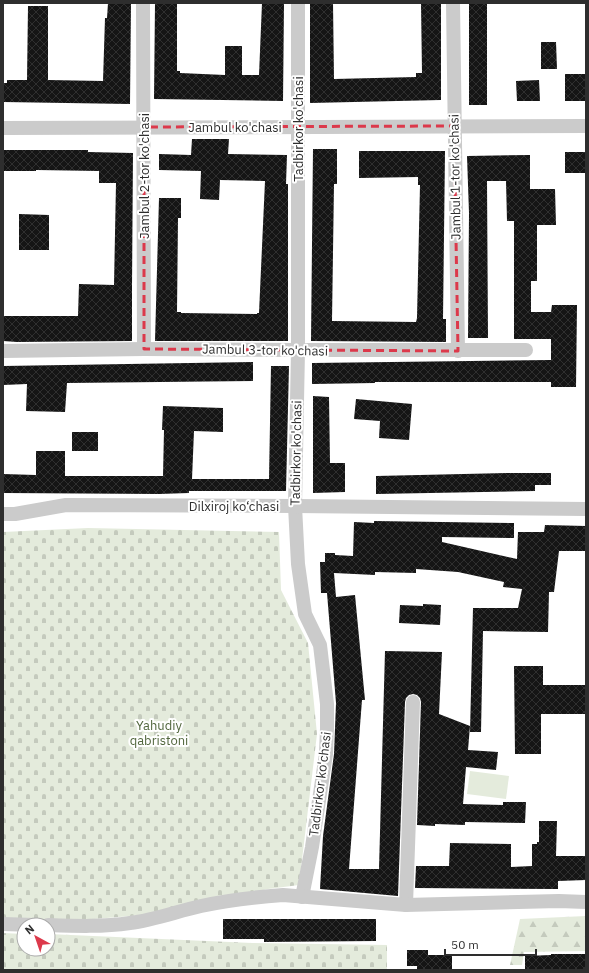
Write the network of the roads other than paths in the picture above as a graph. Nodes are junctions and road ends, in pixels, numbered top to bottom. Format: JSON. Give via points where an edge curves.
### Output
{"nodes":[{"id":1,"x":143,"y":3,"type":"edge"},
{"id":2,"x":298,"y":3,"type":"edge"},
{"id":3,"x":454,"y":3,"type":"edge"},
{"id":4,"x":454,"y":126,"type":"junction"},
{"id":5,"x":586,"y":126,"type":"edge"},
{"id":6,"x":144,"y":127,"type":"junction"},
{"id":7,"x":298,"y":127,"type":"junction"},
{"id":8,"x":3,"y":128,"type":"edge"},
{"id":9,"x":144,"y":349,"type":"junction"},
{"id":10,"x":298,"y":350,"type":"junction"},
{"id":11,"x":526,"y":350,"type":"dead end"},
{"id":12,"x":3,"y":351,"type":"edge"},
{"id":13,"x":458,"y":351,"type":"junction"},
{"id":14,"x":295,"y":506,"type":"junction"},
{"id":15,"x":586,"y":509,"type":"edge"},
{"id":16,"x":3,"y":514,"type":"edge"},
{"id":17,"x":413,"y":702,"type":"dead end"},
{"id":18,"x":302,"y":897,"type":"junction"},
{"id":19,"x":586,"y":902,"type":"edge"},
{"id":20,"x":406,"y":905,"type":"junction"},
{"id":21,"x":3,"y":924,"type":"edge"},
{"id":22,"x":16,"y":924,"type":"edge"},
{"id":23,"x":56,"y":925,"type":"edge"}],
"edges":[{"from":1,"to":6,"type":"street","name":"Jambul 2-tor ko'chasi"},
{"from":2,"to":7,"type":"street","name":"Tadbirkor ko'chasi"},
{"from":3,"to":4,"type":"street","name":"Jambul 1-tor ko'chasi"},
{"from":4,"to":5,"type":"street","name":"Jambul ko'chasi"},
{"from":4,"to":7,"type":"street","name":"Jambul ko'chasi"},
{"from":4,"to":13,"type":"street","name":"Jambul 1-tor ko'chasi"},
{"from":6,"to":7,"type":"street","name":"Jambul ko'chasi"},
{"from":6,"to":8,"type":"street","name":"Jambul ko'chasi"},
{"from":6,"to":9,"type":"street","name":"Jambul 2-tor ko'chasi"},
{"from":7,"to":10,"type":"street","name":"Tadbirkor ko'chasi"},
{"from":9,"to":10,"type":"street","name":"Jambul 3-tor ko'chasi"},
{"from":9,"to":12,"type":"street","name":"Jambul 3-tor ko'chasi"},
{"from":10,"to":13,"type":"street","name":"Jambul 3-tor ko'chasi"},
{"from":10,"to":14,"type":"street","name":"Tadbirkor ko'chasi"},
{"from":11,"to":13,"type":"street","name":"Jambul 3-tor ko'chasi"},
{"from":14,"to":15,"type":"street","name":"Dilxiroj ko‘chasi"},
{"from":14,"to":16,"type":"street","name":"Dilxiroj ko‘chasi","via":[[66,505]]},
{"from":14,"to":18,"type":"street","name":"Tadbirkor ko'chasi","via":[[298,564],[305,614],[320,645],[327,704],[326,754]]},
{"from":17,"to":20,"type":"street"},
{"from":18,"to":20,"type":"street"},
{"from":18,"to":23,"type":"street","via":[[264,896],[222,902],[119,925]]},
{"from":19,"to":20,"type":"street"},
{"from":21,"to":22,"type":"street"}]}
